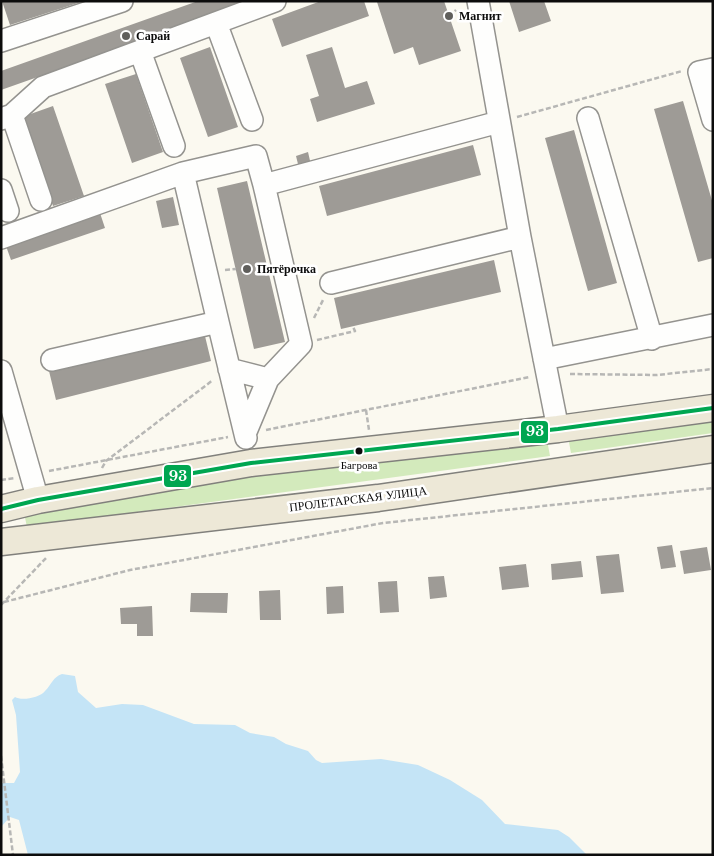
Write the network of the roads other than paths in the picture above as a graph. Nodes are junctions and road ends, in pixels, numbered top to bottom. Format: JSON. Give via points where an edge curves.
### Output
{"nodes":[{"id":1,"x":122,"y":1,"type":"edge"},
{"id":2,"x":275,"y":1,"type":"edge"},
{"id":3,"x":478,"y":1,"type":"edge"},
{"id":4,"x":216,"y":23,"type":"junction"},
{"id":5,"x":1,"y":41,"type":"edge"},
{"id":6,"x":140,"y":51,"type":"junction"},
{"id":7,"x":713,"y":69,"type":"edge"},
{"id":8,"x":6,"y":117,"type":"edge"},
{"id":9,"x":588,"y":118,"type":"dead end"},
{"id":10,"x":252,"y":120,"type":"dead end"},
{"id":11,"x":713,"y":120,"type":"edge"},
{"id":12,"x":499,"y":122,"type":"junction"},
{"id":13,"x":174,"y":146,"type":"dead end"},
{"id":14,"x":183,"y":173,"type":"junction"},
{"id":15,"x":264,"y":185,"type":"junction"},
{"id":16,"x":1,"y":190,"type":"edge"},
{"id":17,"x":40,"y":200,"type":"dead end"},
{"id":18,"x":8,"y":211,"type":"dead end"},
{"id":19,"x":520,"y":237,"type":"junction"},
{"id":20,"x":1,"y":238,"type":"edge"},
{"id":21,"x":332,"y":283,"type":"road end"},
{"id":22,"x":218,"y":322,"type":"junction"},
{"id":23,"x":713,"y":326,"type":"edge"},
{"id":24,"x":652,"y":339,"type":"junction"},
{"id":25,"x":52,"y":360,"type":"dead end"},
{"id":26,"x":546,"y":366,"type":"junction"},
{"id":27,"x":229,"y":369,"type":"junction"},
{"id":28,"x":1,"y":371,"type":"edge"},
{"id":29,"x":268,"y":379,"type":"junction"},
{"id":30,"x":713,"y":408,"type":"edge"},
{"id":31,"x":558,"y":429,"type":"junction"},
{"id":32,"x":245,"y":434,"type":"junction"},
{"id":33,"x":713,"y":449,"type":"edge"},
{"id":34,"x":251,"y":463,"type":"junction"},
{"id":35,"x":563,"y":472,"type":"junction"},
{"id":36,"x":38,"y":500,"type":"junction"},
{"id":37,"x":5,"y":508,"type":"edge"},
{"id":38,"x":7,"y":541,"type":"edge"}],
"edges":[{"from":1,"to":5,"type":"street"},
{"from":2,"to":4,"type":"street"},
{"from":3,"to":12,"type":"street"},
{"from":4,"to":6,"type":"street"},
{"from":4,"to":10,"type":"street"},
{"from":6,"to":8,"type":"street","via":[[43,87]]},
{"from":6,"to":13,"type":"street"},
{"from":7,"to":11,"type":"street","via":[[699,72]]},
{"from":8,"to":17,"type":"street"},
{"from":9,"to":24,"type":"street"},
{"from":12,"to":15,"type":"street"},
{"from":12,"to":19,"type":"street"},
{"from":14,"to":15,"type":"street","via":[[256,156]]},
{"from":14,"to":20,"type":"street"},
{"from":14,"to":22,"type":"street"},
{"from":15,"to":29,"type":"street","via":[[301,344]]},
{"from":16,"to":18,"type":"street"},
{"from":19,"to":21,"type":"street"},
{"from":19,"to":26,"type":"street"},
{"from":22,"to":25,"type":"street"},
{"from":22,"to":27,"type":"street"},
{"from":23,"to":24,"type":"street"},
{"from":24,"to":26,"type":"street"},
{"from":26,"to":31,"type":"street"},
{"from":27,"to":29,"type":"street"},
{"from":27,"to":32,"type":"street"},
{"from":28,"to":36,"type":"street"},
{"from":29,"to":32,"type":"street"},
{"from":30,"to":31,"type":"main road"},
{"from":31,"to":34,"type":"main road"},
{"from":31,"to":35,"type":"main road"},
{"from":32,"to":34,"type":"street"},
{"from":33,"to":35,"type":"main road","name":"ПРОЛЕТАРСКАЯ УЛИЦА"},
{"from":34,"to":36,"type":"main road"},
{"from":35,"to":38,"type":"main road","name":"ПРОЛЕТАРСКАЯ УЛИЦА","via":[[378,498]]},
{"from":36,"to":37,"type":"main road"},
{"from":37,"to":38,"type":"main road"}]}
